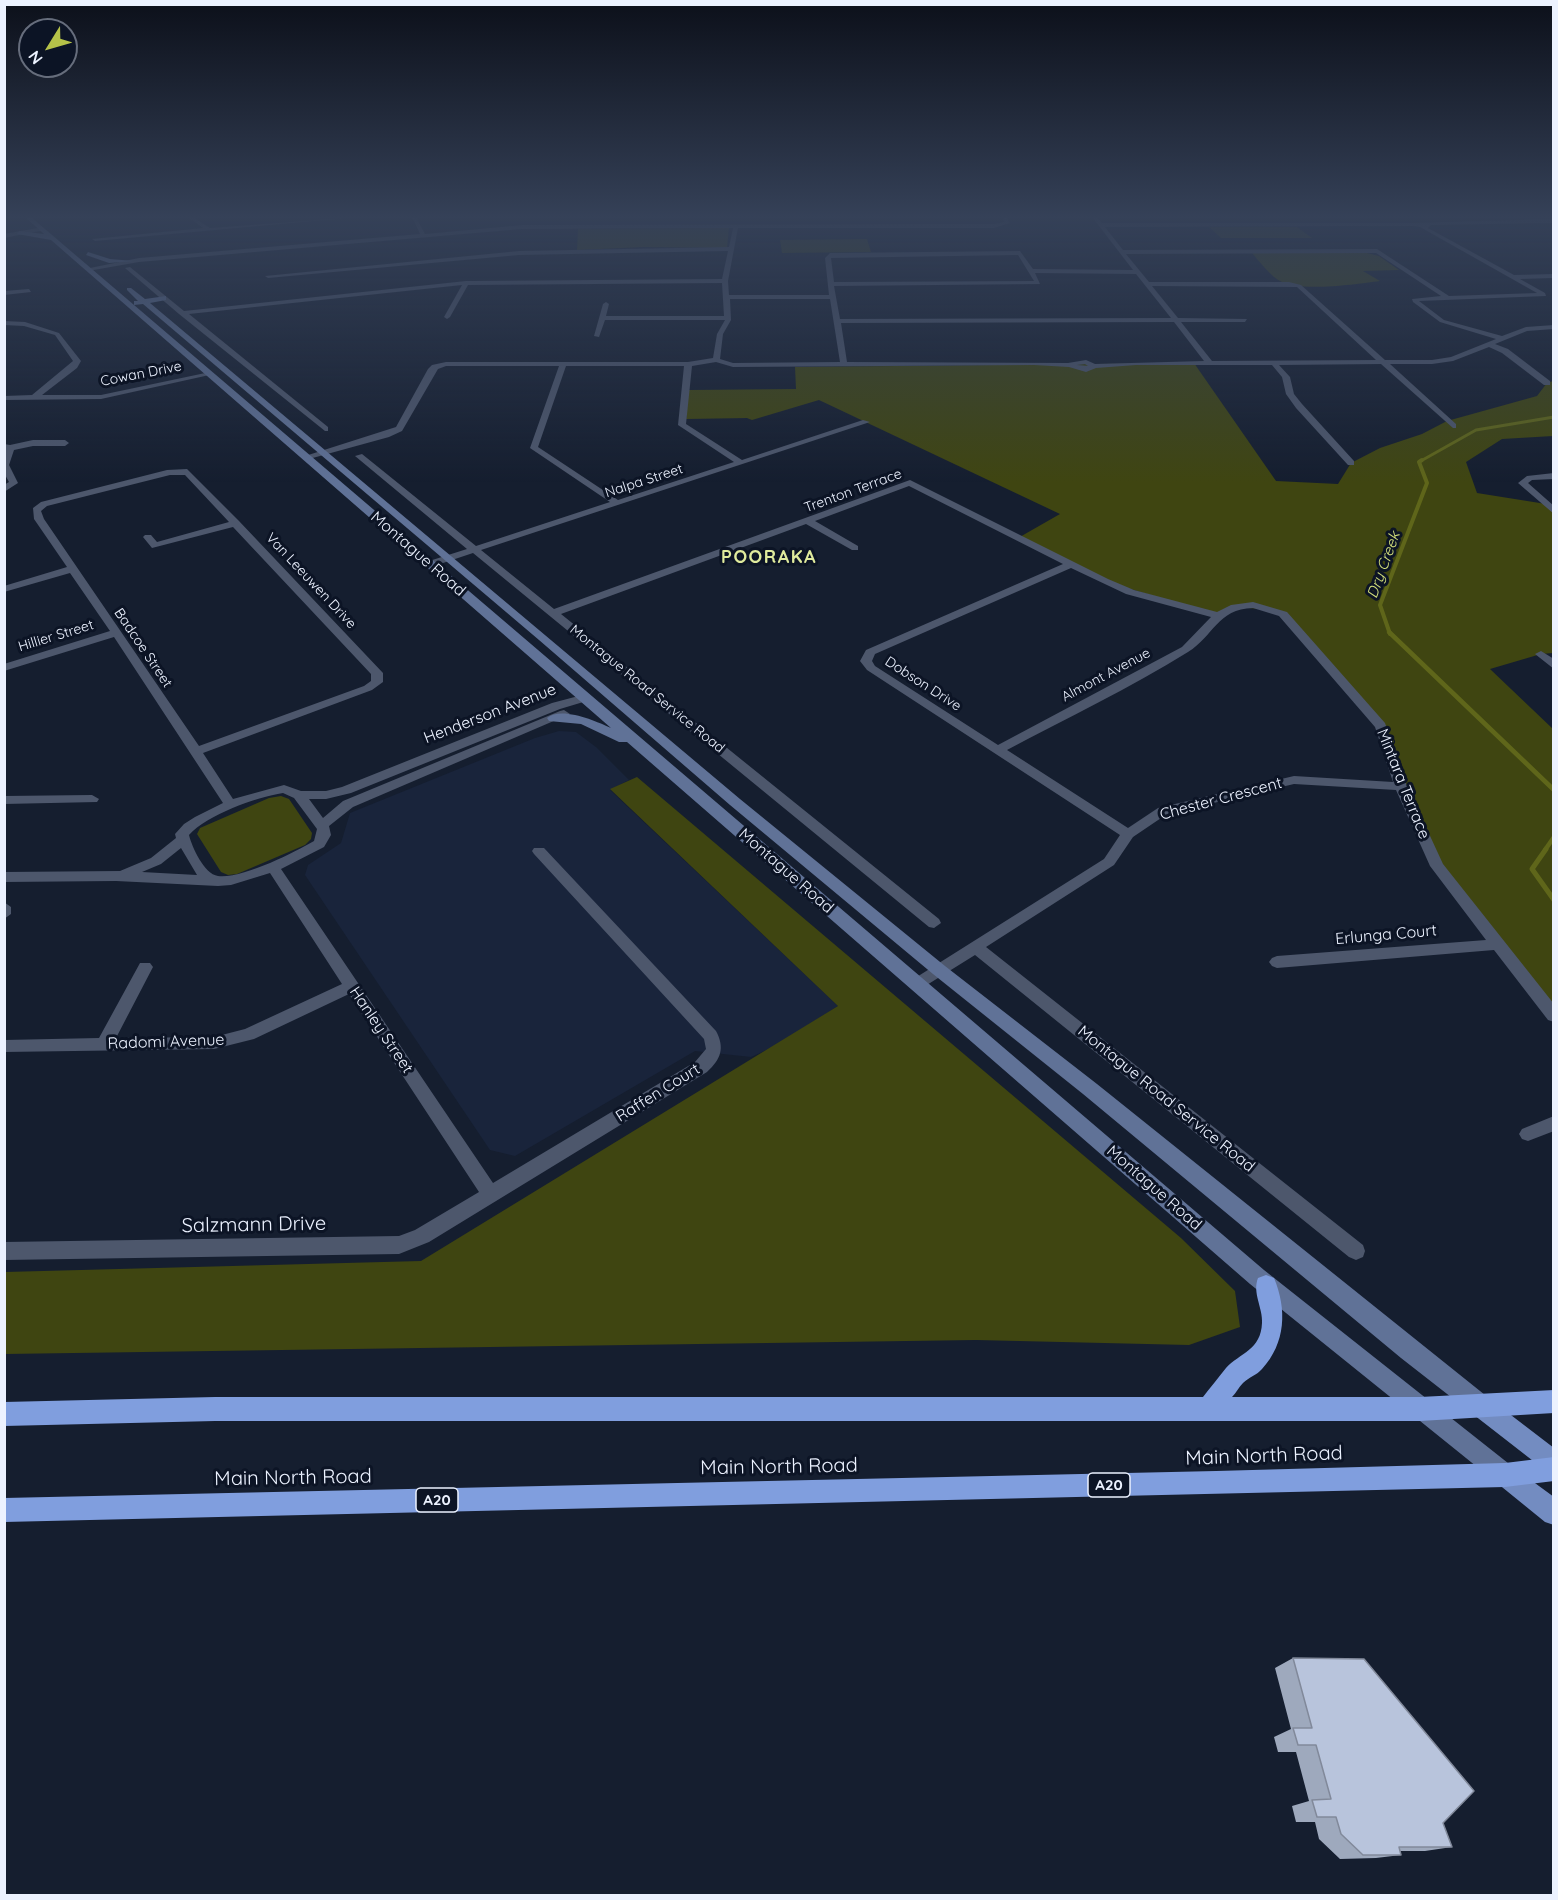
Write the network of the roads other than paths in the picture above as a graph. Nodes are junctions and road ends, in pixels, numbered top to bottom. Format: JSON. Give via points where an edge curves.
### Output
{"nodes":[{"id":1,"x":131,"y":306,"type":"edge"},
{"id":2,"x":148,"y":306,"type":"edge"},
{"id":3,"x":172,"y":306,"type":"edge"},
{"id":4,"x":252,"y":306,"type":"edge"},
{"id":5,"x":453,"y":306,"type":"edge"},
{"id":6,"x":605,"y":306,"type":"edge"},
{"id":7,"x":728,"y":306,"type":"edge"},
{"id":8,"x":833,"y":306,"type":"edge"},
{"id":9,"x":1165,"y":306,"type":"edge"},
{"id":10,"x":1320,"y":306,"type":"edge"},
{"id":11,"x":1421,"y":306,"type":"edge"},
{"id":12,"x":181,"y":313,"type":"junction"},
{"id":13,"x":447,"y":317,"type":"dead end"},
{"id":14,"x":603,"y":318,"type":"junction"},
{"id":15,"x":728,"y":318,"type":"junction"},
{"id":16,"x":1177,"y":320,"type":"junction"},
{"id":17,"x":1245,"y":320,"type":"dead end"},
{"id":18,"x":837,"y":321,"type":"junction"},
{"id":19,"x":4,"y":323,"type":"edge"},
{"id":20,"x":1554,"y":327,"type":"edge"},
{"id":21,"x":597,"y":336,"type":"dead end"},
{"id":22,"x":1503,"y":339,"type":"junction"},
{"id":23,"x":1488,"y":344,"type":"junction"},
{"id":24,"x":716,"y":360,"type":"junction"},
{"id":25,"x":1210,"y":363,"type":"junction"},
{"id":26,"x":1274,"y":363,"type":"junction"},
{"id":27,"x":1383,"y":363,"type":"junction"},
{"id":28,"x":563,"y":364,"type":"junction"},
{"id":29,"x":688,"y":364,"type":"junction"},
{"id":30,"x":844,"y":364,"type":"junction"},
{"id":31,"x":225,"y":370,"type":"junction"},
{"id":32,"x":210,"y":374,"type":"junction"},
{"id":33,"x":1546,"y":383,"type":"dead end"},
{"id":34,"x":4,"y":398,"type":"edge"},
{"id":35,"x":34,"y":398,"type":"junction"},
{"id":36,"x":866,"y":422,"type":"dead end"},
{"id":37,"x":1453,"y":426,"type":"dead end"},
{"id":38,"x":325,"y":429,"type":"dead end"},
{"id":39,"x":65,"y":443,"type":"dead end"},
{"id":40,"x":7,"y":447,"type":"edge"},
{"id":41,"x":322,"y":452,"type":"junction"},
{"id":42,"x":359,"y":456,"type":"dead end"},
{"id":43,"x":306,"y":457,"type":"junction"},
{"id":44,"x":741,"y":463,"type":"junction"},
{"id":45,"x":1351,"y":463,"type":"dead end"},
{"id":46,"x":1554,"y":477,"type":"edge"},
{"id":47,"x":4,"y":489,"type":"edge"},
{"id":48,"x":618,"y":504,"type":"junction"},
{"id":49,"x":39,"y":507,"type":"joint"},
{"id":50,"x":1554,"y":511,"type":"edge"},
{"id":51,"x":808,"y":521,"type":"junction"},
{"id":52,"x":236,"y":523,"type":"junction"},
{"id":53,"x":148,"y":537,"type":"dead end"},
{"id":54,"x":855,"y":548,"type":"dead end"},
{"id":55,"x":475,"y":550,"type":"junction"},
{"id":56,"x":448,"y":559,"type":"junction"},
{"id":57,"x":430,"y":564,"type":"junction"},
{"id":58,"x":1070,"y":565,"type":"junction"},
{"id":59,"x":72,"y":569,"type":"junction"},
{"id":60,"x":4,"y":589,"type":"edge"},
{"id":61,"x":554,"y":614,"type":"junction"},
{"id":62,"x":1220,"y":616,"type":"junction"},
{"id":63,"x":116,"y":633,"type":"junction"},
{"id":64,"x":1541,"y":654,"type":"dead end"},
{"id":65,"x":1554,"y":666,"type":"edge"},
{"id":66,"x":4,"y":668,"type":"edge"},
{"id":67,"x":605,"y":691,"type":"junction"},
{"id":68,"x":586,"y":698,"type":"junction"},
{"id":69,"x":554,"y":718,"type":"junction"},
{"id":70,"x":644,"y":749,"type":"junction"},
{"id":71,"x":998,"y":750,"type":"junction"},
{"id":72,"x":195,"y":752,"type":"junction"},
{"id":73,"x":1401,"y":786,"type":"junction"},
{"id":74,"x":299,"y":795,"type":"junction"},
{"id":75,"x":92,"y":799,"type":"dead end"},
{"id":76,"x":4,"y":800,"type":"edge"},
{"id":77,"x":231,"y":806,"type":"junction"},
{"id":78,"x":321,"y":826,"type":"junction"},
{"id":79,"x":1128,"y":834,"type":"junction"},
{"id":80,"x":183,"y":838,"type":"junction"},
{"id":81,"x":539,"y":851,"type":"dead end"},
{"id":82,"x":272,"y":866,"type":"junction"},
{"id":83,"x":116,"y":876,"type":"junction"},
{"id":84,"x":4,"y":877,"type":"edge"},
{"id":85,"x":212,"y":880,"type":"junction"},
{"id":86,"x":4,"y":907,"type":"edge"},
{"id":87,"x":4,"y":914,"type":"edge"},
{"id":88,"x":934,"y":923,"type":"dead end"},
{"id":89,"x":1498,"y":944,"type":"junction"},
{"id":90,"x":975,"y":947,"type":"junction"},
{"id":91,"x":1277,"y":962,"type":"dead end"},
{"id":92,"x":145,"y":967,"type":"dead end"},
{"id":93,"x":939,"y":970,"type":"junction"},
{"id":94,"x":917,"y":984,"type":"junction"},
{"id":95,"x":352,"y":986,"type":"junction"},
{"id":96,"x":1554,"y":1016,"type":"edge"},
{"id":97,"x":104,"y":1045,"type":"junction"},
{"id":98,"x":4,"y":1046,"type":"edge"},
{"id":99,"x":1554,"y":1122,"type":"edge"},
{"id":100,"x":1528,"y":1134,"type":"dead end"},
{"id":101,"x":491,"y":1195,"type":"junction"},
{"id":102,"x":4,"y":1251,"type":"edge"},
{"id":103,"x":1356,"y":1251,"type":"dead end"},
{"id":104,"x":1266,"y":1285,"type":"junction"},
{"id":105,"x":1554,"y":1401,"type":"edge"},
{"id":106,"x":1482,"y":1407,"type":"junction"},
{"id":107,"x":1209,"y":1408,"type":"junction"},
{"id":108,"x":1420,"y":1409,"type":"junction"},
{"id":109,"x":4,"y":1414,"type":"edge"},
{"id":110,"x":1554,"y":1463,"type":"edge"},
{"id":111,"x":1554,"y":1469,"type":"edge"},
{"id":112,"x":1505,"y":1475,"type":"junction"},
{"id":113,"x":4,"y":1510,"type":"edge"},
{"id":114,"x":1554,"y":1513,"type":"edge"}],
"edges":[{"from":1,"to":32,"type":"main road","name":"Montague Road"},
{"from":2,"to":31,"type":"main road","name":"Montague Road"},
{"from":3,"to":12,"type":"street"},
{"from":4,"to":12,"type":"street"},
{"from":5,"to":13,"type":"street"},
{"from":6,"to":14,"type":"street"},
{"from":7,"to":15,"type":"street"},
{"from":8,"to":18,"type":"street"},
{"from":9,"to":16,"type":"street"},
{"from":10,"to":27,"type":"street"},
{"from":11,"to":22,"type":"street","via":[[1442,321]]},
{"from":12,"to":38,"type":"street"},
{"from":14,"to":15,"type":"street"},
{"from":14,"to":21,"type":"street"},
{"from":15,"to":24,"type":"street","via":[[720,334]]},
{"from":16,"to":17,"type":"street"},
{"from":16,"to":18,"type":"street"},
{"from":16,"to":25,"type":"street"},
{"from":18,"to":30,"type":"street"},
{"from":19,"to":35,"type":"street","via":[[25,324],[57,334],[77,361]]},
{"from":20,"to":22,"type":"street","via":[[1527,329]]},
{"from":22,"to":23,"type":"street"},
{"from":23,"to":27,"type":"street","via":[[1443,362]]},
{"from":23,"to":33,"type":"street","via":[[1504,351]]},
{"from":24,"to":29,"type":"street"},
{"from":24,"to":30,"type":"street","via":[[733,365]]},
{"from":25,"to":26,"type":"street"},
{"from":25,"to":30,"type":"street","via":[[1094,366],[1083,370],[1070,365]]},
{"from":26,"to":27,"type":"street"},
{"from":26,"to":45,"type":"street","via":[[1286,377],[1290,394],[1299,406]]},
{"from":27,"to":37,"type":"street"},
{"from":28,"to":29,"type":"street"},
{"from":28,"to":41,"type":"street","via":[[435,367],[399,429]]},
{"from":28,"to":48,"type":"street","via":[[534,448]]},
{"from":29,"to":44,"type":"street","via":[[682,425]]},
{"from":31,"to":32,"type":"main road"},
{"from":31,"to":41,"type":"main road","name":"Montague Road"},
{"from":32,"to":35,"type":"street","name":"Cowan Drive","via":[[101,397]]},
{"from":32,"to":43,"type":"main road","name":"Montague Road"},
{"from":34,"to":35,"type":"street","name":"Cowan Drive"},
{"from":36,"to":44,"type":"street","name":"Nalpa Street"},
{"from":39,"to":40,"type":"street"},
{"from":40,"to":47,"type":"street","via":[[5,465],[14,483]]},
{"from":41,"to":43,"type":"street"},
{"from":41,"to":56,"type":"main road","name":"Montague Road"},
{"from":42,"to":55,"type":"street","name":"Montague Road Service Road"},
{"from":43,"to":57,"type":"main road","name":"Montague Road"},
{"from":44,"to":48,"type":"street","name":"Nalpa Street"},
{"from":46,"to":50,"type":"street","via":[[1530,478],[1522,483]]},
{"from":48,"to":55,"type":"street","name":"Nalpa Street"},
{"from":49,"to":52,"type":"street","name":"Van Leeuwen Drive","via":[[184,471]]},
{"from":49,"to":59,"type":"street","name":"Badcoe Street","via":[[35,513]]},
{"from":51,"to":54,"type":"street"},
{"from":51,"to":58,"type":"street","name":"Trenton Terrace","via":[[910,483]]},
{"from":51,"to":61,"type":"street","name":"Trenton Terrace"},
{"from":52,"to":53,"type":"street","via":[[155,546]]},
{"from":52,"to":72,"type":"street","name":"Van Leeuwen Drive","via":[[377,673],[377,682]]},
{"from":55,"to":56,"type":"street","name":"Nalpa Street"},
{"from":55,"to":61,"type":"street","name":"Montague Road Service Road"},
{"from":56,"to":57,"type":"street","name":"Nalpa Street"},
{"from":56,"to":67,"type":"main road","name":"Montague Road"},
{"from":57,"to":68,"type":"main road","name":"Montague Road"},
{"from":58,"to":62,"type":"street","name":"Trenton Terrace","via":[[1130,591]]},
{"from":58,"to":71,"type":"street","name":"Dobson Drive","via":[[870,652],[866,661],[870,668]]},
{"from":59,"to":60,"type":"street"},
{"from":59,"to":63,"type":"street","name":"Badcoe Street"},
{"from":61,"to":88,"type":"street","name":"Montague Road Service Road"},
{"from":62,"to":71,"type":"street","name":"Almont Avenue","via":[[1186,649]]},
{"from":62,"to":73,"type":"street","name":"Mintara Terrace","via":[[1249,604],[1282,614],[1381,726]]},
{"from":63,"to":66,"type":"street","name":"Hillier Street"},
{"from":63,"to":72,"type":"street","name":"Badcoe Street"},
{"from":64,"to":65,"type":"street"},
{"from":67,"to":68,"type":"main road"},
{"from":67,"to":93,"type":"main road","name":"Montague Road"},
{"from":68,"to":69,"type":"street","name":"Henderson Avenue"},
{"from":68,"to":70,"type":"main road","name":"Montague Road"},
{"from":68,"to":74,"type":"street","name":"Henderson Avenue","via":[[556,706],[346,790]]},
{"from":69,"to":70,"type":"main road","via":[[584,720]]},
{"from":69,"to":78,"type":"street","name":"Henderson Avenue","via":[[348,804]]},
{"from":70,"to":94,"type":"main road","name":"Montague Road"},
{"from":71,"to":79,"type":"street","name":"Dobson Drive"},
{"from":72,"to":77,"type":"street","name":"Badcoe Street"},
{"from":73,"to":79,"type":"street","name":"Chester Crescent","via":[[1294,780],[1164,811]]},
{"from":73,"to":89,"type":"street","name":"Mintara Terrace","via":[[1437,866]]},
{"from":74,"to":77,"type":"street","name":"Henderson Avenue","via":[[276,789]]},
{"from":74,"to":78,"type":"street"},
{"from":75,"to":76,"type":"street"},
{"from":77,"to":80,"type":"street","name":"Henderson Avenue","via":[[190,824]]},
{"from":78,"to":82,"type":"street","via":[[324,835],[319,844]]},
{"from":79,"to":90,"type":"street","name":"Chester Crescent","via":[[1109,862]]},
{"from":80,"to":83,"type":"street","via":[[156,861]]},
{"from":80,"to":85,"type":"street"},
{"from":81,"to":101,"type":"street","name":"Raffen Court","via":[[710,1035],[714,1051],[701,1067]]},
{"from":82,"to":85,"type":"street","via":[[229,882]]},
{"from":82,"to":95,"type":"street","name":"Hanley Street"},
{"from":83,"to":84,"type":"street"},
{"from":83,"to":85,"type":"street"},
{"from":86,"to":87,"type":"street"},
{"from":89,"to":91,"type":"street","name":"Erlunga Court"},
{"from":89,"to":96,"type":"street","name":"Mintara Terrace"},
{"from":90,"to":93,"type":"street","name":"Chester Crescent"},
{"from":90,"to":103,"type":"street","name":"Montague Road Service Road"},
{"from":92,"to":97,"type":"street"},
{"from":93,"to":94,"type":"street","name":"Chester Crescent"},
{"from":93,"to":106,"type":"main road","name":"Montague Road"},
{"from":94,"to":104,"type":"main road","name":"Montague Road"},
{"from":95,"to":97,"type":"street","name":"Radomi Avenue","via":[[232,1040]]},
{"from":95,"to":101,"type":"street","name":"Hanley Street"},
{"from":97,"to":98,"type":"street","name":"Radomi Avenue"},
{"from":99,"to":100,"type":"street"},
{"from":101,"to":102,"type":"street","name":"Salzmann Drive","via":[[422,1236],[399,1245]]},
{"from":104,"to":107,"type":"highway","via":[[1273,1323],[1268,1344],[1253,1363],[1236,1374]]},
{"from":104,"to":108,"type":"main road","name":"Montague Road"},
{"from":105,"to":106,"type":"highway"},
{"from":106,"to":108,"type":"highway"},
{"from":106,"to":110,"type":"main road","name":"Montague Road"},
{"from":107,"to":108,"type":"highway"},
{"from":107,"to":109,"type":"highway","via":[[215,1409]]},
{"from":108,"to":112,"type":"main road","name":"Montague Road"},
{"from":111,"to":112,"type":"highway","name":"Main North Road","number":"A20"},
{"from":112,"to":113,"type":"highway","name":"Main North Road","number":"A20"},
{"from":112,"to":114,"type":"main road","name":"Montague Road"}]}
